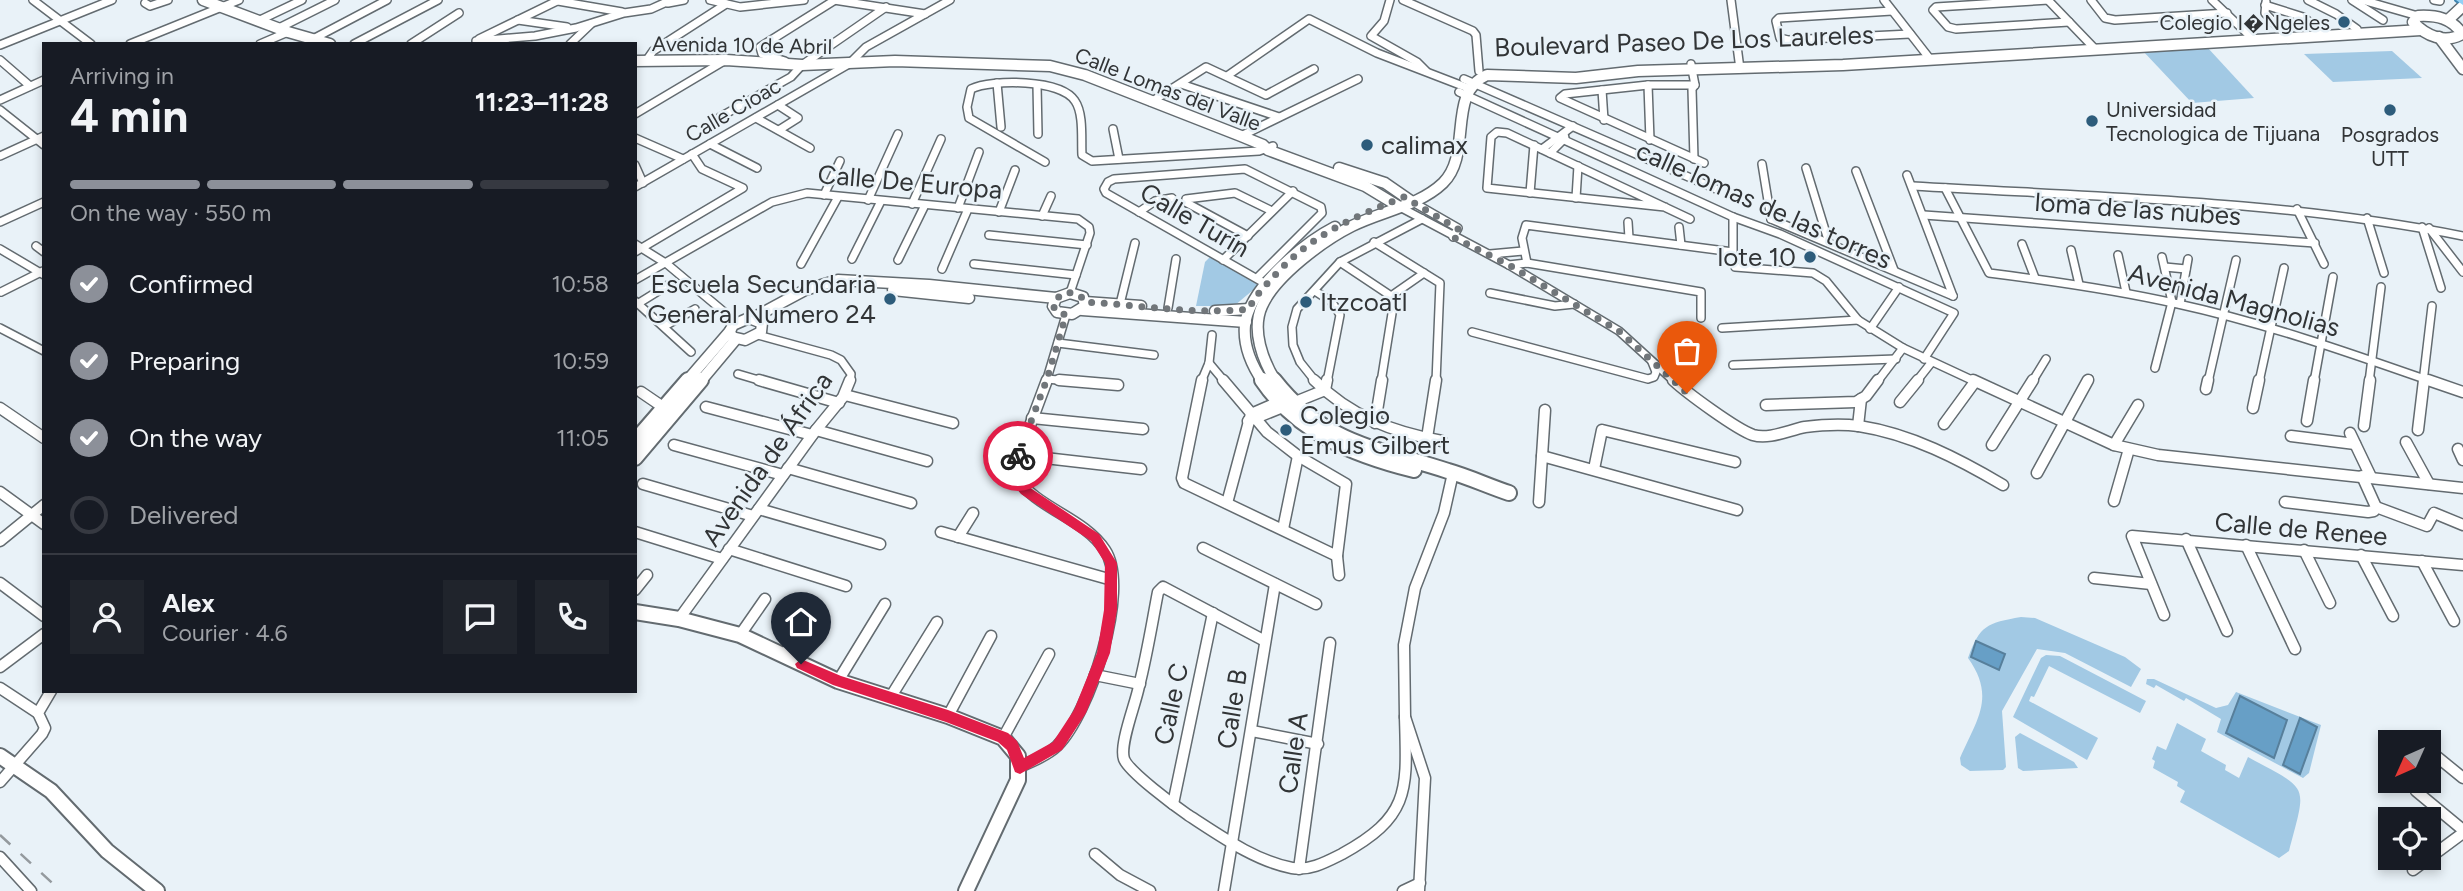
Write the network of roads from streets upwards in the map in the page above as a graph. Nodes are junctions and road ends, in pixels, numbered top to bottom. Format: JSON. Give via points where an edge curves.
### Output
{"nodes":[{"id":1,"x":33,"y":0,"type":"edge"},
{"id":2,"x":112,"y":0,"type":"edge"},
{"id":3,"x":168,"y":0,"type":"edge"},
{"id":4,"x":203,"y":0,"type":"edge"},
{"id":5,"x":239,"y":0,"type":"edge"},
{"id":6,"x":302,"y":0,"type":"edge"},
{"id":7,"x":335,"y":0,"type":"edge"},
{"id":8,"x":387,"y":0,"type":"edge"},
{"id":9,"x":559,"y":0,"type":"edge"},
{"id":10,"x":684,"y":0,"type":"edge"},
{"id":11,"x":710,"y":0,"type":"edge"},
{"id":12,"x":804,"y":0,"type":"edge"},
{"id":13,"x":834,"y":0,"type":"edge"},
{"id":14,"x":950,"y":0,"type":"edge"},
{"id":15,"x":1390,"y":0,"type":"edge"},
{"id":16,"x":1403,"y":0,"type":"edge"},
{"id":17,"x":1731,"y":0,"type":"edge"},
{"id":18,"x":1884,"y":0,"type":"edge"},
{"id":19,"x":2049,"y":0,"type":"edge"},
{"id":20,"x":2091,"y":0,"type":"edge"},
{"id":21,"x":2212,"y":0,"type":"edge"},
{"id":22,"x":2225,"y":0,"type":"edge"},
{"id":23,"x":2308,"y":0,"type":"edge"},
{"id":24,"x":2352,"y":0,"type":"edge"},
{"id":25,"x":2362,"y":0,"type":"edge"},
{"id":26,"x":433,"y":1,"type":"edge"},
{"id":27,"x":669,"y":1,"type":"edge"},
{"id":28,"x":773,"y":1,"type":"edge"},
{"id":29,"x":2266,"y":2,"type":"edge"},
{"id":30,"x":145,"y":3,"type":"dead end"},
{"id":31,"x":2462,"y":3,"type":"edge"},
{"id":32,"x":726,"y":4,"type":"junction"},
{"id":33,"x":222,"y":8,"type":"junction"},
{"id":34,"x":886,"y":8,"type":"junction"},
{"id":35,"x":1892,"y":11,"type":"junction"},
{"id":36,"x":2225,"y":11,"type":"junction"},
{"id":37,"x":459,"y":13,"type":"dead end"},
{"id":38,"x":624,"y":13,"type":"junction"},
{"id":39,"x":925,"y":14,"type":"junction"},
{"id":40,"x":516,"y":20,"type":"junction"},
{"id":41,"x":2383,"y":20,"type":"dead end"},
{"id":42,"x":2448,"y":20,"type":"junction"},
{"id":43,"x":60,"y":21,"type":"junction"},
{"id":44,"x":258,"y":21,"type":"junction"},
{"id":45,"x":2070,"y":22,"type":"junction"},
{"id":46,"x":591,"y":24,"type":"junction"},
{"id":47,"x":2418,"y":24,"type":"junction"},
{"id":48,"x":2461,"y":25,"type":"edge"},
{"id":49,"x":576,"y":28,"type":"junction"},
{"id":50,"x":2357,"y":29,"type":"junction"},
{"id":51,"x":283,"y":30,"type":"junction"},
{"id":52,"x":2320,"y":31,"type":"junction"},
{"id":53,"x":1910,"y":33,"type":"junction"},
{"id":54,"x":2284,"y":33,"type":"junction"},
{"id":55,"x":2252,"y":37,"type":"junction"},
{"id":56,"x":2439,"y":37,"type":"junction"},
{"id":57,"x":2450,"y":38,"type":"junction"},
{"id":58,"x":88,"y":42,"type":"edge"},
{"id":59,"x":135,"y":42,"type":"edge"},
{"id":60,"x":263,"y":42,"type":"edge"},
{"id":61,"x":314,"y":42,"type":"edge"},
{"id":62,"x":358,"y":42,"type":"edge"},
{"id":63,"x":414,"y":42,"type":"edge"},
{"id":64,"x":476,"y":42,"type":"edge"},
{"id":65,"x":483,"y":42,"type":"edge"},
{"id":66,"x":572,"y":42,"type":"edge"},
{"id":67,"x":0,"y":45,"type":"edge"},
{"id":68,"x":2093,"y":47,"type":"junction"},
{"id":69,"x":1929,"y":57,"type":"junction"},
{"id":70,"x":2463,"y":57,"type":"edge"},
{"id":71,"x":0,"y":60,"type":"edge"},
{"id":72,"x":726,"y":60,"type":"junction"},
{"id":73,"x":641,"y":61,"type":"edge"},
{"id":74,"x":797,"y":64,"type":"junction"},
{"id":75,"x":849,"y":64,"type":"junction"},
{"id":76,"x":1686,"y":67,"type":"junction"},
{"id":77,"x":1739,"y":67,"type":"junction"},
{"id":78,"x":1314,"y":69,"type":"dead end"},
{"id":79,"x":2463,"y":69,"type":"edge"},
{"id":80,"x":1479,"y":71,"type":"junction"},
{"id":81,"x":1426,"y":73,"type":"junction"},
{"id":82,"x":1227,"y":76,"type":"junction"},
{"id":83,"x":1358,"y":79,"type":"dead end"},
{"id":84,"x":42,"y":81,"type":"edge"},
{"id":85,"x":997,"y":83,"type":"junction"},
{"id":86,"x":1181,"y":84,"type":"junction"},
{"id":87,"x":1037,"y":85,"type":"junction"},
{"id":88,"x":1648,"y":85,"type":"junction"},
{"id":89,"x":30,"y":86,"type":"junction"},
{"id":90,"x":1691,"y":86,"type":"junction"},
{"id":91,"x":1465,"y":87,"type":"junction"},
{"id":92,"x":1602,"y":90,"type":"junction"},
{"id":93,"x":0,"y":100,"type":"edge"},
{"id":94,"x":1151,"y":102,"type":"junction"},
{"id":95,"x":778,"y":105,"type":"junction"},
{"id":96,"x":0,"y":110,"type":"edge"},
{"id":97,"x":637,"y":113,"type":"edge"},
{"id":98,"x":720,"y":117,"type":"dead end"},
{"id":99,"x":1279,"y":117,"type":"junction"},
{"id":100,"x":756,"y":118,"type":"junction"},
{"id":101,"x":1604,"y":120,"type":"junction"},
{"id":102,"x":1573,"y":126,"type":"junction"},
{"id":103,"x":1000,"y":127,"type":"dead end"},
{"id":104,"x":1113,"y":129,"type":"dead end"},
{"id":105,"x":779,"y":130,"type":"junction"},
{"id":106,"x":1497,"y":132,"type":"joint"},
{"id":107,"x":898,"y":134,"type":"dead end"},
{"id":108,"x":1038,"y":134,"type":"dead end"},
{"id":109,"x":1241,"y":136,"type":"junction"},
{"id":110,"x":1562,"y":136,"type":"junction"},
{"id":111,"x":42,"y":137,"type":"edge"},
{"id":112,"x":941,"y":139,"type":"dead end"},
{"id":113,"x":1650,"y":139,"type":"junction"},
{"id":114,"x":35,"y":140,"type":"junction"},
{"id":115,"x":639,"y":140,"type":"edge"},
{"id":116,"x":42,"y":144,"type":"edge"},
{"id":117,"x":710,"y":144,"type":"junction"},
{"id":118,"x":1268,"y":147,"type":"junction"},
{"id":119,"x":1538,"y":147,"type":"junction"},
{"id":120,"x":810,"y":148,"type":"dead end"},
{"id":121,"x":979,"y":152,"type":"dead end"},
{"id":122,"x":1550,"y":153,"type":"junction"},
{"id":123,"x":692,"y":154,"type":"junction"},
{"id":124,"x":0,"y":156,"type":"edge"},
{"id":125,"x":683,"y":159,"type":"junction"},
{"id":126,"x":1119,"y":159,"type":"junction"},
{"id":127,"x":1694,"y":159,"type":"junction"},
{"id":128,"x":840,"y":161,"type":"dead end"},
{"id":129,"x":1045,"y":162,"type":"dead end"},
{"id":130,"x":1704,"y":163,"type":"dead end"},
{"id":131,"x":1762,"y":164,"type":"dead end"},
{"id":132,"x":1578,"y":166,"type":"junction"},
{"id":133,"x":757,"y":168,"type":"dead end"},
{"id":134,"x":1806,"y":168,"type":"dead end"},
{"id":135,"x":1015,"y":170,"type":"dead end"},
{"id":136,"x":1856,"y":171,"type":"dead end"},
{"id":137,"x":1907,"y":175,"type":"dead end"},
{"id":138,"x":639,"y":185,"type":"edge"},
{"id":139,"x":1913,"y":186,"type":"junction"},
{"id":140,"x":1486,"y":188,"type":"joint"},
{"id":141,"x":1716,"y":188,"type":"dead end"},
{"id":142,"x":1945,"y":188,"type":"junction"},
{"id":143,"x":1293,"y":191,"type":"junction"},
{"id":144,"x":1530,"y":193,"type":"junction"},
{"id":145,"x":824,"y":195,"type":"junction"},
{"id":146,"x":1051,"y":195,"type":"dead end"},
{"id":147,"x":838,"y":197,"type":"junction"},
{"id":148,"x":1172,"y":198,"type":"dead end"},
{"id":149,"x":1576,"y":198,"type":"junction"},
{"id":150,"x":868,"y":200,"type":"junction"},
{"id":151,"x":881,"y":201,"type":"junction"},
{"id":152,"x":1401,"y":201,"type":"junction"},
{"id":153,"x":42,"y":203,"type":"edge"},
{"id":154,"x":912,"y":204,"type":"junction"},
{"id":155,"x":925,"y":205,"type":"junction"},
{"id":156,"x":1665,"y":207,"type":"junction"},
{"id":157,"x":958,"y":208,"type":"junction"},
{"id":158,"x":968,"y":209,"type":"junction"},
{"id":159,"x":2297,"y":209,"type":"junction"},
{"id":160,"x":1272,"y":211,"type":"junction"},
{"id":161,"x":999,"y":212,"type":"junction"},
{"id":162,"x":1139,"y":212,"type":"junction"},
{"id":163,"x":1924,"y":215,"type":"junction"},
{"id":164,"x":1042,"y":216,"type":"junction"},
{"id":165,"x":1732,"y":216,"type":"junction"},
{"id":166,"x":1958,"y":217,"type":"junction"},
{"id":167,"x":2367,"y":218,"type":"junction"},
{"id":168,"x":1422,"y":219,"type":"junction"},
{"id":169,"x":1690,"y":219,"type":"dead end"},
{"id":170,"x":1771,"y":219,"type":"junction"},
{"id":171,"x":0,"y":222,"type":"edge"},
{"id":172,"x":1628,"y":222,"type":"dead end"},
{"id":173,"x":1679,"y":227,"type":"dead end"},
{"id":174,"x":2425,"y":228,"type":"junction"},
{"id":175,"x":1765,"y":229,"type":"junction"},
{"id":176,"x":989,"y":234,"type":"dead end"},
{"id":177,"x":1248,"y":236,"type":"junction"},
{"id":178,"x":2463,"y":236,"type":"edge"},
{"id":179,"x":1453,"y":237,"type":"junction"},
{"id":180,"x":1629,"y":238,"type":"junction"},
{"id":181,"x":1374,"y":242,"type":"junction"},
{"id":182,"x":1135,"y":243,"type":"dead end"},
{"id":183,"x":1829,"y":243,"type":"junction"},
{"id":184,"x":2315,"y":243,"type":"junction"},
{"id":185,"x":2022,"y":244,"type":"dead end"},
{"id":186,"x":1087,"y":245,"type":"junction"},
{"id":187,"x":1681,"y":245,"type":"junction"},
{"id":188,"x":637,"y":248,"type":"edge"},
{"id":189,"x":0,"y":249,"type":"edge"},
{"id":190,"x":2071,"y":250,"type":"dead end"},
{"id":191,"x":1523,"y":251,"type":"junction"},
{"id":192,"x":1489,"y":254,"type":"junction"},
{"id":193,"x":2118,"y":255,"type":"dead end"},
{"id":194,"x":2162,"y":257,"type":"dead end"},
{"id":195,"x":852,"y":259,"type":"dead end"},
{"id":196,"x":1177,"y":259,"type":"dead end"},
{"id":197,"x":2188,"y":259,"type":"dead end"},
{"id":198,"x":898,"y":260,"type":"dead end"},
{"id":199,"x":1223,"y":260,"type":"junction"},
{"id":200,"x":2236,"y":260,"type":"dead end"},
{"id":201,"x":1339,"y":262,"type":"junction"},
{"id":202,"x":1527,"y":263,"type":"junction"},
{"id":203,"x":667,"y":264,"type":"junction"},
{"id":204,"x":801,"y":264,"type":"dead end"},
{"id":205,"x":975,"y":264,"type":"dead end"},
{"id":206,"x":2325,"y":264,"type":"dead end"},
{"id":207,"x":1509,"y":265,"type":"junction"},
{"id":208,"x":1735,"y":267,"type":"dead end"},
{"id":209,"x":2165,"y":267,"type":"junction"},
{"id":210,"x":2284,"y":268,"type":"dead end"},
{"id":211,"x":942,"y":269,"type":"dead end"},
{"id":212,"x":1890,"y":269,"type":"junction"},
{"id":213,"x":2186,"y":269,"type":"junction"},
{"id":214,"x":42,"y":272,"type":"edge"},
{"id":215,"x":2463,"y":272,"type":"edge"},
{"id":216,"x":42,"y":273,"type":"edge"},
{"id":217,"x":1424,"y":273,"type":"junction"},
{"id":218,"x":2384,"y":273,"type":"dead end"},
{"id":219,"x":1076,"y":275,"type":"junction"},
{"id":220,"x":2333,"y":277,"type":"dead end"},
{"id":221,"x":1879,"y":278,"type":"junction"},
{"id":222,"x":2035,"y":278,"type":"junction"},
{"id":223,"x":637,"y":279,"type":"edge"},
{"id":224,"x":1262,"y":281,"type":"junction"},
{"id":225,"x":2079,"y":284,"type":"junction"},
{"id":226,"x":668,"y":285,"type":"dead end"},
{"id":227,"x":1899,"y":287,"type":"junction"},
{"id":228,"x":2381,"y":287,"type":"dead end"},
{"id":229,"x":2441,"y":288,"type":"dead end"},
{"id":230,"x":1315,"y":291,"type":"junction"},
{"id":231,"x":1,"y":292,"type":"edge"},
{"id":232,"x":2126,"y":292,"type":"junction"},
{"id":233,"x":1070,"y":293,"type":"junction"},
{"id":234,"x":1490,"y":293,"type":"dead end"},
{"id":235,"x":1391,"y":296,"type":"junction"},
{"id":236,"x":637,"y":302,"type":"edge"},
{"id":237,"x":1055,"y":302,"type":"junction"},
{"id":238,"x":2176,"y":303,"type":"junction"},
{"id":239,"x":1121,"y":304,"type":"junction"},
{"id":240,"x":1576,"y":304,"type":"junction"},
{"id":241,"x":1083,"y":306,"type":"junction"},
{"id":242,"x":2432,"y":306,"type":"dead end"},
{"id":243,"x":1168,"y":308,"type":"junction"},
{"id":244,"x":695,"y":309,"type":"dead end"},
{"id":245,"x":1249,"y":309,"type":"junction"},
{"id":246,"x":1066,"y":315,"type":"junction"},
{"id":247,"x":2224,"y":315,"type":"junction"},
{"id":248,"x":1701,"y":318,"type":"dead end"},
{"id":249,"x":1858,"y":320,"type":"junction"},
{"id":250,"x":1246,"y":322,"type":"junction"},
{"id":251,"x":665,"y":326,"type":"junction"},
{"id":252,"x":758,"y":326,"type":"junction"},
{"id":253,"x":0,"y":328,"type":"edge"},
{"id":254,"x":1722,"y":328,"type":"dead end"},
{"id":255,"x":2272,"y":328,"type":"junction"},
{"id":256,"x":1870,"y":329,"type":"junction"},
{"id":257,"x":734,"y":331,"type":"junction"},
{"id":258,"x":1472,"y":332,"type":"dead end"},
{"id":259,"x":1212,"y":335,"type":"dead end"},
{"id":260,"x":1058,"y":343,"type":"junction"},
{"id":261,"x":2322,"y":343,"type":"junction"},
{"id":262,"x":1903,"y":348,"type":"junction"},
{"id":263,"x":42,"y":350,"type":"edge"},
{"id":264,"x":691,"y":352,"type":"dead end"},
{"id":265,"x":1154,"y":355,"type":"dead end"},
{"id":266,"x":1650,"y":358,"type":"junction"},
{"id":267,"x":1896,"y":359,"type":"junction"},
{"id":268,"x":2046,"y":359,"type":"dead end"},
{"id":269,"x":1928,"y":361,"type":"junction"},
{"id":270,"x":2373,"y":361,"type":"junction"},
{"id":271,"x":1209,"y":363,"type":"junction"},
{"id":272,"x":1734,"y":365,"type":"dead end"},
{"id":273,"x":2155,"y":368,"type":"dead end"},
{"id":274,"x":738,"y":374,"type":"dead end"},
{"id":275,"x":2424,"y":378,"type":"junction"},
{"id":276,"x":1047,"y":379,"type":"junction"},
{"id":277,"x":2089,"y":379,"type":"dead end"},
{"id":278,"x":1974,"y":383,"type":"junction"},
{"id":279,"x":1118,"y":386,"type":"dead end"},
{"id":280,"x":2206,"y":389,"type":"dead end"},
{"id":281,"x":1325,"y":390,"type":"junction"},
{"id":282,"x":2463,"y":391,"type":"edge"},
{"id":283,"x":641,"y":392,"type":"dead end"},
{"id":284,"x":842,"y":399,"type":"junction"},
{"id":285,"x":1861,"y":399,"type":"junction"},
{"id":286,"x":1290,"y":402,"type":"junction"},
{"id":287,"x":1900,"y":402,"type":"dead end"},
{"id":288,"x":2019,"y":403,"type":"junction"},
{"id":289,"x":1766,"y":405,"type":"dead end"},
{"id":290,"x":2138,"y":405,"type":"dead end"},
{"id":291,"x":663,"y":407,"type":"junction"},
{"id":292,"x":706,"y":407,"type":"dead end"},
{"id":293,"x":0,"y":408,"type":"edge"},
{"id":294,"x":2253,"y":408,"type":"dead end"},
{"id":295,"x":1545,"y":410,"type":"dead end"},
{"id":296,"x":1032,"y":418,"type":"junction"},
{"id":297,"x":1252,"y":418,"type":"junction"},
{"id":298,"x":2307,"y":421,"type":"dead end"},
{"id":299,"x":953,"y":423,"type":"dead end"},
{"id":300,"x":1375,"y":423,"type":"junction"},
{"id":301,"x":1944,"y":424,"type":"dead end"},
{"id":302,"x":2065,"y":424,"type":"junction"},
{"id":303,"x":1858,"y":426,"type":"junction"},
{"id":304,"x":2364,"y":426,"type":"dead end"},
{"id":305,"x":1143,"y":429,"type":"dead end"},
{"id":306,"x":2418,"y":430,"type":"dead end"},
{"id":307,"x":814,"y":433,"type":"junction"},
{"id":308,"x":2350,"y":433,"type":"dead end"},
{"id":309,"x":2291,"y":436,"type":"dead end"},
{"id":310,"x":42,"y":437,"type":"edge"},
{"id":311,"x":1427,"y":438,"type":"junction"},
{"id":312,"x":637,"y":439,"type":"edge"},
{"id":313,"x":1442,"y":441,"type":"dead end"},
{"id":314,"x":2406,"y":442,"type":"dead end"},
{"id":315,"x":674,"y":444,"type":"dead end"},
{"id":316,"x":2356,"y":444,"type":"junction"},
{"id":317,"x":1993,"y":445,"type":"dead end"},
{"id":318,"x":2114,"y":445,"type":"junction"},
{"id":319,"x":2129,"y":449,"type":"junction"},
{"id":320,"x":2458,"y":449,"type":"dead end"},
{"id":321,"x":637,"y":455,"type":"edge"},
{"id":322,"x":1019,"y":455,"type":"junction"},
{"id":323,"x":1298,"y":456,"type":"junction"},
{"id":324,"x":1542,"y":456,"type":"junction"},
{"id":325,"x":2463,"y":460,"type":"edge"},
{"id":326,"x":927,"y":461,"type":"dead end"},
{"id":327,"x":1735,"y":463,"type":"dead end"},
{"id":328,"x":1141,"y":469,"type":"dead end"},
{"id":329,"x":1594,"y":469,"type":"junction"},
{"id":330,"x":785,"y":471,"type":"junction"},
{"id":331,"x":2037,"y":473,"type":"dead end"},
{"id":332,"x":1455,"y":476,"type":"junction"},
{"id":333,"x":2367,"y":477,"type":"junction"},
{"id":334,"x":643,"y":484,"type":"dead end"},
{"id":335,"x":1346,"y":484,"type":"joint"},
{"id":336,"x":2429,"y":484,"type":"junction"},
{"id":337,"x":2003,"y":485,"type":"dead end"},
{"id":338,"x":2463,"y":488,"type":"edge"},
{"id":339,"x":0,"y":492,"type":"edge"},
{"id":340,"x":1509,"y":493,"type":"dead end"},
{"id":341,"x":2114,"y":501,"type":"dead end"},
{"id":342,"x":1539,"y":502,"type":"dead end"},
{"id":343,"x":2285,"y":502,"type":"dead end"},
{"id":344,"x":911,"y":503,"type":"dead end"},
{"id":345,"x":1227,"y":503,"type":"junction"},
{"id":346,"x":42,"y":507,"type":"edge"},
{"id":347,"x":2376,"y":507,"type":"junction"},
{"id":348,"x":1737,"y":510,"type":"dead end"},
{"id":349,"x":756,"y":512,"type":"junction"},
{"id":350,"x":973,"y":513,"type":"dead end"},
{"id":351,"x":31,"y":516,"type":"junction"},
{"id":352,"x":42,"y":523,"type":"edge"},
{"id":353,"x":2463,"y":525,"type":"edge"},
{"id":354,"x":1283,"y":529,"type":"junction"},
{"id":355,"x":941,"y":532,"type":"dead end"},
{"id":356,"x":637,"y":533,"type":"edge"},
{"id":357,"x":958,"y":537,"type":"junction"},
{"id":358,"x":2186,"y":540,"type":"junction"},
{"id":359,"x":0,"y":541,"type":"edge"},
{"id":360,"x":880,"y":544,"type":"dead end"},
{"id":361,"x":2246,"y":545,"type":"junction"},
{"id":362,"x":1202,"y":548,"type":"dead end"},
{"id":363,"x":729,"y":549,"type":"junction"},
{"id":364,"x":2304,"y":550,"type":"junction"},
{"id":365,"x":2361,"y":555,"type":"junction"},
{"id":366,"x":1337,"y":556,"type":"junction"},
{"id":367,"x":722,"y":559,"type":"junction"},
{"id":368,"x":2422,"y":561,"type":"junction"},
{"id":369,"x":2463,"y":565,"type":"edge"},
{"id":370,"x":647,"y":575,"type":"dead end"},
{"id":371,"x":1339,"y":575,"type":"dead end"},
{"id":372,"x":2094,"y":578,"type":"dead end"},
{"id":373,"x":1112,"y":580,"type":"junction"},
{"id":374,"x":0,"y":583,"type":"edge"},
{"id":375,"x":1275,"y":584,"type":"junction"},
{"id":376,"x":2151,"y":584,"type":"junction"},
{"id":377,"x":846,"y":586,"type":"dead end"},
{"id":378,"x":637,"y":588,"type":"edge"},
{"id":379,"x":765,"y":599,"type":"dead end"},
{"id":380,"x":2330,"y":603,"type":"dead end"},
{"id":381,"x":885,"y":604,"type":"dead end"},
{"id":382,"x":1316,"y":604,"type":"dead end"},
{"id":383,"x":637,"y":612,"type":"edge"},
{"id":384,"x":1213,"y":613,"type":"junction"},
{"id":385,"x":42,"y":614,"type":"edge"},
{"id":386,"x":2164,"y":615,"type":"dead end"},
{"id":387,"x":2393,"y":616,"type":"dead end"},
{"id":388,"x":679,"y":619,"type":"junction"},
{"id":389,"x":810,"y":620,"type":"dead end"},
{"id":390,"x":2454,"y":621,"type":"dead end"},
{"id":391,"x":937,"y":622,"type":"dead end"},
{"id":392,"x":2227,"y":631,"type":"dead end"},
{"id":393,"x":740,"y":635,"type":"junction"},
{"id":394,"x":42,"y":636,"type":"edge"},
{"id":395,"x":992,"y":636,"type":"dead end"},
{"id":396,"x":1265,"y":641,"type":"junction"},
{"id":397,"x":1330,"y":643,"type":"dead end"},
{"id":398,"x":2295,"y":649,"type":"dead end"},
{"id":399,"x":1049,"y":654,"type":"dead end"},
{"id":400,"x":783,"y":656,"type":"junction"},
{"id":401,"x":0,"y":667,"type":"edge"},
{"id":402,"x":1095,"y":675,"type":"junction"},
{"id":403,"x":838,"y":681,"type":"junction"},
{"id":404,"x":1140,"y":684,"type":"junction"},
{"id":405,"x":0,"y":688,"type":"edge"},
{"id":406,"x":50,"y":693,"type":"edge"},
{"id":407,"x":890,"y":698,"type":"junction"},
{"id":408,"x":38,"y":713,"type":"junction"},
{"id":409,"x":948,"y":716,"type":"junction"},
{"id":410,"x":1405,"y":718,"type":"junction"},
{"id":411,"x":1252,"y":731,"type":"junction"},
{"id":412,"x":1003,"y":738,"type":"junction"},
{"id":413,"x":1318,"y":744,"type":"junction"},
{"id":414,"x":0,"y":756,"type":"edge"},
{"id":415,"x":2441,"y":760,"type":"edge"},
{"id":416,"x":15,"y":766,"type":"junction"},
{"id":417,"x":1020,"y":767,"type":"junction"},
{"id":418,"x":2463,"y":778,"type":"edge"},
{"id":419,"x":0,"y":782,"type":"edge"},
{"id":420,"x":2418,"y":793,"type":"edge"},
{"id":421,"x":1173,"y":804,"type":"junction"},
{"id":422,"x":2463,"y":832,"type":"edge"},
{"id":423,"x":1234,"y":842,"type":"junction"},
{"id":424,"x":2441,"y":849,"type":"edge"},
{"id":425,"x":1095,"y":854,"type":"dead end"},
{"id":426,"x":0,"y":857,"type":"edge"},
{"id":427,"x":1299,"y":869,"type":"junction"},
{"id":428,"x":1419,"y":887,"type":"edge"},
{"id":429,"x":32,"y":891,"type":"edge"},
{"id":430,"x":157,"y":891,"type":"edge"},
{"id":431,"x":966,"y":891,"type":"edge"},
{"id":432,"x":1150,"y":891,"type":"edge"},
{"id":433,"x":1224,"y":891,"type":"edge"},
{"id":434,"x":1403,"y":891,"type":"edge"}],
"edges":[{"from":1,"to":43,"type":"street"},
{"from":2,"to":43,"type":"street"},
{"from":3,"to":30,"type":"street","via":[[150,6]]},
{"from":4,"to":33,"type":"street"},
{"from":5,"to":33,"type":"street"},
{"from":6,"to":44,"type":"street"},
{"from":7,"to":51,"type":"street"},
{"from":8,"to":61,"type":"street"},
{"from":9,"to":38,"type":"street"},
{"from":9,"to":40,"type":"street"},
{"from":10,"to":27,"type":"street"},
{"from":11,"to":32,"type":"street"},
{"from":12,"to":28,"type":"street"},
{"from":13,"to":34,"type":"street"},
{"from":13,"to":74,"type":"street","via":[[760,47],[762,54]]},
{"from":14,"to":39,"type":"street","name":"Calle Cioac"},
{"from":15,"to":81,"type":"street","via":[[1387,17],[1370,34],[1417,62]]},
{"from":16,"to":80,"type":"street","via":[[1473,31]]},
{"from":17,"to":77,"type":"street"},
{"from":18,"to":35,"type":"street"},
{"from":19,"to":45,"type":"street"},
{"from":19,"to":45,"type":"street","via":[[1934,8],[1952,29]]},
{"from":20,"to":36,"type":"street","via":[[2105,18],[2115,20]]},
{"from":21,"to":36,"type":"street"},
{"from":22,"to":36,"type":"street"},
{"from":23,"to":50,"type":"street"},
{"from":24,"to":41,"type":"street"},
{"from":25,"to":47,"type":"street"},
{"from":26,"to":62,"type":"street"},
{"from":27,"to":38,"type":"street"},
{"from":28,"to":32,"type":"street","via":[[748,7]]},
{"from":29,"to":52,"type":"street","via":[[2303,17]]},
{"from":29,"to":54,"type":"street","via":[[2265,13]]},
{"from":31,"to":42,"type":"street"},
{"from":32,"to":73,"type":"street"},
{"from":33,"to":44,"type":"street"},
{"from":33,"to":59,"type":"street"},
{"from":34,"to":39,"type":"street"},
{"from":34,"to":74,"type":"street"},
{"from":35,"to":53,"type":"street"},
{"from":35,"to":53,"type":"street","via":[[1779,18],[1776,22],[1780,38],[1788,40]]},
{"from":36,"to":55,"type":"street"},
{"from":37,"to":63,"type":"street"},
{"from":38,"to":46,"type":"street"},
{"from":39,"to":75,"type":"street","name":"Calle Cioac","via":[[866,47]]},
{"from":40,"to":49,"type":"street"},
{"from":40,"to":64,"type":"street"},
{"from":42,"to":47,"type":"street","via":[[2435,16]]},
{"from":42,"to":48,"type":"street"},
{"from":43,"to":58,"type":"street"},
{"from":43,"to":67,"type":"street"},
{"from":44,"to":51,"type":"street"},
{"from":45,"to":68,"type":"street"},
{"from":46,"to":49,"type":"street"},
{"from":46,"to":66,"type":"street"},
{"from":47,"to":50,"type":"street","name":"Boulevard Paseo De Los Laureles"},
{"from":47,"to":55,"type":"street","name":"Boulevard Paseo De Los Laureles"},
{"from":47,"to":56,"type":"street"},
{"from":48,"to":57,"type":"street","via":[[2460,36]]},
{"from":49,"to":65,"type":"street"},
{"from":50,"to":52,"type":"street","name":"Boulevard Paseo De Los Laureles"},
{"from":51,"to":60,"type":"street"},
{"from":51,"to":61,"type":"street"},
{"from":52,"to":54,"type":"street","name":"Boulevard Paseo De Los Laureles"},
{"from":53,"to":69,"type":"street"},
{"from":54,"to":55,"type":"street","name":"Boulevard Paseo De Los Laureles"},
{"from":55,"to":68,"type":"street","name":"Boulevard Paseo De Los Laureles"},
{"from":56,"to":57,"type":"street"},
{"from":56,"to":79,"type":"street"},
{"from":57,"to":70,"type":"street"},
{"from":68,"to":69,"type":"street","name":"Boulevard Paseo De Los Laureles"},
{"from":69,"to":77,"type":"street","name":"Boulevard Paseo De Los Laureles"},
{"from":71,"to":89,"type":"street"},
{"from":72,"to":73,"type":"street","name":"Avenida 10 de Abril"},
{"from":72,"to":74,"type":"street","name":"Avenida 10 de Abril"},
{"from":72,"to":97,"type":"street"},
{"from":74,"to":75,"type":"street","name":"Avenida 10 de Abril"},
{"from":74,"to":98,"type":"street","via":[[798,72]]},
{"from":75,"to":94,"type":"street","name":"Calle Lomas del Valle","via":[[1050,66]]},
{"from":75,"to":95,"type":"street","name":"Calle Cioac"},
{"from":76,"to":77,"type":"street","name":"Boulevard Paseo De Los Laureles"},
{"from":76,"to":80,"type":"street","name":"Boulevard Paseo De Los Laureles","via":[[1574,73]]},
{"from":76,"to":90,"type":"street"},
{"from":76,"to":91,"type":"street","name":"Boulevard Paseo De Los Laureles","via":[[1560,78],[1487,75]]},
{"from":78,"to":82,"type":"street","via":[[1266,94]]},
{"from":80,"to":91,"type":"street","name":"Boulevard Paseo De Los Laureles"},
{"from":81,"to":82,"type":"street","via":[[1310,19]]},
{"from":81,"to":91,"type":"street"},
{"from":82,"to":86,"type":"street","via":[[1206,67]]},
{"from":83,"to":99,"type":"street"},
{"from":84,"to":89,"type":"street"},
{"from":85,"to":87,"type":"street"},
{"from":85,"to":103,"type":"street"},
{"from":85,"to":129,"type":"street","via":[[971,89],[969,118]]},
{"from":86,"to":94,"type":"street"},
{"from":86,"to":99,"type":"street"},
{"from":87,"to":108,"type":"street"},
{"from":87,"to":126,"type":"street","via":[[1059,89],[1076,102],[1086,159]]},
{"from":88,"to":90,"type":"street"},
{"from":88,"to":92,"type":"street"},
{"from":88,"to":113,"type":"street"},
{"from":89,"to":93,"type":"street"},
{"from":90,"to":127,"type":"street"},
{"from":91,"to":102,"type":"street"},
{"from":91,"to":110,"type":"street"},
{"from":91,"to":152,"type":"street","via":[[1446,165],[1434,181]]},
{"from":92,"to":101,"type":"street"},
{"from":92,"to":101,"type":"street","via":[[1560,98]]},
{"from":94,"to":109,"type":"street","name":"Calle Lomas del Valle"},
{"from":95,"to":100,"type":"street","name":"Calle Cioac"},
{"from":95,"to":105,"type":"street","via":[[798,118]]},
{"from":96,"to":114,"type":"street"},
{"from":99,"to":109,"type":"street"},
{"from":100,"to":105,"type":"street"},
{"from":100,"to":117,"type":"street","name":"Calle Cioac"},
{"from":101,"to":113,"type":"street"},
{"from":102,"to":110,"type":"street"},
{"from":102,"to":141,"type":"street"},
{"from":104,"to":126,"type":"street"},
{"from":105,"to":120,"type":"street"},
{"from":106,"to":119,"type":"street"},
{"from":106,"to":140,"type":"street","via":[[1491,137]]},
{"from":107,"to":150,"type":"street"},
{"from":109,"to":118,"type":"street","name":"Calle Lomas del Valle"},
{"from":110,"to":119,"type":"street"},
{"from":110,"to":122,"type":"street"},
{"from":110,"to":165,"type":"street","name":"calle lomas de las torres"},
{"from":111,"to":114,"type":"street"},
{"from":112,"to":154,"type":"street"},
{"from":113,"to":127,"type":"street"},
{"from":114,"to":116,"type":"street"},
{"from":114,"to":124,"type":"street"},
{"from":115,"to":125,"type":"street"},
{"from":117,"to":123,"type":"street","name":"Calle Cioac"},
{"from":117,"to":133,"type":"street"},
{"from":118,"to":126,"type":"street"},
{"from":118,"to":152,"type":"street","name":"Calle Lomas del Valle"},
{"from":119,"to":122,"type":"street"},
{"from":119,"to":144,"type":"street"},
{"from":121,"to":157,"type":"street"},
{"from":122,"to":132,"type":"street"},
{"from":123,"to":125,"type":"street","name":"Calle Cioac"},
{"from":123,"to":188,"type":"street","via":[[706,173],[743,188]]},
{"from":125,"to":138,"type":"street","name":"Calle Cioac"},
{"from":127,"to":130,"type":"street"},
{"from":128,"to":145,"type":"street"},
{"from":131,"to":170,"type":"street"},
{"from":132,"to":149,"type":"street"},
{"from":132,"to":156,"type":"street"},
{"from":134,"to":183,"type":"street"},
{"from":135,"to":161,"type":"street"},
{"from":136,"to":212,"type":"street"},
{"from":137,"to":139,"type":"street"},
{"from":139,"to":142,"type":"street"},
{"from":139,"to":163,"type":"street"},
{"from":140,"to":144,"type":"street"},
{"from":142,"to":159,"type":"street"},
{"from":142,"to":166,"type":"street"},
{"from":143,"to":160,"type":"street"},
{"from":143,"to":162,"type":"street","name":"Calle Turín","via":[[1241,169],[1108,182],[1104,191]]},
{"from":143,"to":224,"type":"street","via":[[1321,207],[1322,213]]},
{"from":144,"to":149,"type":"street"},
{"from":145,"to":147,"type":"street","name":"Calle De Europa"},
{"from":145,"to":203,"type":"street","name":"Calle De Europa","via":[[781,198]]},
{"from":146,"to":164,"type":"street"},
{"from":147,"to":150,"type":"street","name":"Calle De Europa"},
{"from":147,"to":204,"type":"street"},
{"from":148,"to":162,"type":"street","via":[[1155,201]]},
{"from":149,"to":156,"type":"street"},
{"from":150,"to":151,"type":"street","name":"Calle De Europa"},
{"from":151,"to":154,"type":"street","name":"Calle De Europa"},
{"from":151,"to":195,"type":"street"},
{"from":152,"to":168,"type":"street","name":"Calle Lomas del Valle"},
{"from":152,"to":179,"type":"street","name":"Calle Lomas del Valle","via":[[1458,229]]},
{"from":152,"to":224,"type":"street","via":[[1319,236]]},
{"from":152,"to":286,"type":"street","via":[[1329,239],[1303,259],[1262,305],[1259,352]]},
{"from":153,"to":171,"type":"street"},
{"from":154,"to":155,"type":"street","name":"Calle De Europa"},
{"from":155,"to":157,"type":"street","name":"Calle De Europa"},
{"from":155,"to":198,"type":"street"},
{"from":156,"to":169,"type":"street"},
{"from":157,"to":158,"type":"street","name":"Calle De Europa"},
{"from":158,"to":161,"type":"street","name":"Calle De Europa"},
{"from":158,"to":211,"type":"street"},
{"from":159,"to":167,"type":"street"},
{"from":159,"to":184,"type":"street"},
{"from":160,"to":177,"type":"street"},
{"from":160,"to":177,"type":"street","via":[[1235,193],[1186,199],[1187,204]]},
{"from":161,"to":164,"type":"street","name":"Calle De Europa"},
{"from":162,"to":199,"type":"street","name":"Calle Turín"},
{"from":163,"to":166,"type":"street","name":"loma de las nubes"},
{"from":163,"to":212,"type":"street","name":"calle lomas de las torres","via":[[1953,296]]},
{"from":164,"to":186,"type":"street","name":"Calle De Europa","via":[[1084,222],[1090,233]]},
{"from":165,"to":175,"type":"street","name":"calle lomas de las torres"},
{"from":165,"to":187,"type":"street","via":[[1733,252]]},
{"from":166,"to":184,"type":"street","name":"loma de las nubes"},
{"from":166,"to":222,"type":"street","name":"Avenida Magnolias","via":[[1989,273]]},
{"from":167,"to":174,"type":"street"},
{"from":167,"to":218,"type":"street"},
{"from":168,"to":179,"type":"street","name":"Calle Lomas del Valle"},
{"from":168,"to":181,"type":"street"},
{"from":170,"to":175,"type":"street"},
{"from":170,"to":183,"type":"street","name":"calle lomas de las torres"},
{"from":172,"to":180,"type":"street"},
{"from":173,"to":187,"type":"street"},
{"from":174,"to":178,"type":"street"},
{"from":174,"to":215,"type":"street"},
{"from":174,"to":229,"type":"street"},
{"from":175,"to":221,"type":"street","name":"calle lomas de las torres"},
{"from":176,"to":186,"type":"street"},
{"from":177,"to":199,"type":"street"},
{"from":179,"to":192,"type":"street"},
{"from":180,"to":187,"type":"street"},
{"from":180,"to":191,"type":"street","via":[[1526,225]]},
{"from":181,"to":201,"type":"street"},
{"from":181,"to":217,"type":"street"},
{"from":182,"to":239,"type":"street"},
{"from":183,"to":212,"type":"street","name":"calle lomas de las torres"},
{"from":184,"to":206,"type":"street"},
{"from":185,"to":222,"type":"street"},
{"from":186,"to":219,"type":"street"},
{"from":188,"to":203,"type":"street"},
{"from":189,"to":214,"type":"street"},
{"from":190,"to":225,"type":"street"},
{"from":191,"to":192,"type":"street"},
{"from":191,"to":202,"type":"street"},
{"from":192,"to":207,"type":"street"},
{"from":193,"to":232,"type":"street"},
{"from":194,"to":209,"type":"street"},
{"from":196,"to":243,"type":"street"},
{"from":197,"to":213,"type":"street"},
{"from":199,"to":224,"type":"street","name":"Calle Turín"},
{"from":200,"to":247,"type":"street"},
{"from":201,"to":230,"type":"street"},
{"from":201,"to":235,"type":"street"},
{"from":202,"to":207,"type":"street"},
{"from":202,"to":248,"type":"street","via":[[1701,292]]},
{"from":203,"to":223,"type":"street","name":"Calle De Europa"},
{"from":203,"to":257,"type":"street"},
{"from":205,"to":219,"type":"street"},
{"from":207,"to":240,"type":"street"},
{"from":208,"to":249,"type":"street","via":[[1813,273],[1826,281]]},
{"from":209,"to":213,"type":"street"},
{"from":209,"to":238,"type":"street"},
{"from":210,"to":255,"type":"street"},
{"from":212,"to":221,"type":"street"},
{"from":213,"to":238,"type":"street"},
{"from":216,"to":231,"type":"street"},
{"from":217,"to":235,"type":"street"},
{"from":217,"to":311,"type":"street","via":[[1441,288]]},
{"from":219,"to":233,"type":"street"},
{"from":220,"to":261,"type":"street"},
{"from":221,"to":227,"type":"street","name":"calle lomas de las torres"},
{"from":222,"to":225,"type":"street","name":"Avenida Magnolias"},
{"from":224,"to":245,"type":"street"},
{"from":225,"to":232,"type":"street","name":"Avenida Magnolias"},
{"from":226,"to":236,"type":"street"},
{"from":227,"to":256,"type":"street"},
{"from":227,"to":269,"type":"street","name":"calle lomas de las torres","via":[[1954,313]]},
{"from":228,"to":270,"type":"street"},
{"from":230,"to":281,"type":"street","via":[[1340,314]]},
{"from":230,"to":281,"type":"street","via":[[1293,318],[1293,349]]},
{"from":232,"to":238,"type":"street","name":"Avenida Magnolias"},
{"from":233,"to":237,"type":"street"},
{"from":233,"to":241,"type":"street","via":[[1077,294]]},
{"from":234,"to":240,"type":"street","via":[[1555,306]]},
{"from":235,"to":300,"type":"street","via":[[1394,301]]},
{"from":236,"to":251,"type":"street"},
{"from":237,"to":246,"type":"street","via":[[1057,312]]},
{"from":237,"to":252,"type":"street","via":[[838,288],[811,296]]},
{"from":238,"to":247,"type":"street","name":"Avenida Magnolias"},
{"from":238,"to":273,"type":"street"},
{"from":239,"to":241,"type":"street"},
{"from":239,"to":243,"type":"street"},
{"from":240,"to":266,"type":"street","via":[[1619,331]]},
{"from":241,"to":246,"type":"street"},
{"from":241,"to":250,"type":"street"},
{"from":242,"to":275,"type":"street"},
{"from":243,"to":245,"type":"street"},
{"from":244,"to":251,"type":"street"},
{"from":245,"to":250,"type":"street"},
{"from":246,"to":260,"type":"street"},
{"from":247,"to":255,"type":"street","name":"Avenida Magnolias"},
{"from":247,"to":280,"type":"street"},
{"from":249,"to":254,"type":"street"},
{"from":249,"to":256,"type":"street"},
{"from":250,"to":286,"type":"street","via":[[1247,354]]},
{"from":251,"to":264,"type":"street"},
{"from":252,"to":257,"type":"street"},
{"from":252,"to":257,"type":"street","via":[[745,341]]},
{"from":252,"to":284,"type":"street","name":"Avenida de África","via":[[841,360],[851,374]]},
{"from":253,"to":263,"type":"street"},
{"from":255,"to":261,"type":"street","name":"Avenida Magnolias"},
{"from":255,"to":294,"type":"street"},
{"from":256,"to":262,"type":"street"},
{"from":257,"to":291,"type":"street"},
{"from":257,"to":321,"type":"street"},
{"from":258,"to":266,"type":"street","via":[[1648,379],[1656,372]]},
{"from":259,"to":271,"type":"street"},
{"from":260,"to":265,"type":"street"},
{"from":260,"to":276,"type":"street"},
{"from":261,"to":270,"type":"street","name":"Avenida Magnolias"},
{"from":261,"to":298,"type":"street"},
{"from":262,"to":267,"type":"street"},
{"from":262,"to":269,"type":"street"},
{"from":266,"to":303,"type":"street","via":[[1687,393],[1753,435]]},
{"from":267,"to":272,"type":"street"},
{"from":267,"to":285,"type":"street"},
{"from":268,"to":288,"type":"street"},
{"from":269,"to":278,"type":"street"},
{"from":269,"to":287,"type":"street"},
{"from":270,"to":275,"type":"street","name":"Avenida Magnolias"},
{"from":270,"to":304,"type":"street"},
{"from":271,"to":297,"type":"street"},
{"from":271,"to":345,"type":"street","via":[[1198,388],[1182,478]]},
{"from":274,"to":284,"type":"street"},
{"from":275,"to":282,"type":"street","name":"Avenida Magnolias"},
{"from":275,"to":306,"type":"street"},
{"from":276,"to":279,"type":"street"},
{"from":276,"to":296,"type":"street"},
{"from":277,"to":302,"type":"street"},
{"from":278,"to":288,"type":"street"},
{"from":278,"to":301,"type":"street"},
{"from":281,"to":286,"type":"street"},
{"from":281,"to":300,"type":"street"},
{"from":283,"to":291,"type":"street"},
{"from":284,"to":299,"type":"street"},
{"from":284,"to":307,"type":"street","name":"Avenida de África"},
{"from":285,"to":289,"type":"street"},
{"from":285,"to":303,"type":"street"},
{"from":286,"to":297,"type":"street"},
{"from":286,"to":332,"type":"street","via":[[1353,443]]},
{"from":288,"to":302,"type":"street"},
{"from":288,"to":317,"type":"street"},
{"from":290,"to":318,"type":"street"},
{"from":291,"to":312,"type":"street"},
{"from":292,"to":307,"type":"street"},
{"from":293,"to":310,"type":"street"},
{"from":295,"to":324,"type":"street"},
{"from":296,"to":305,"type":"street"},
{"from":296,"to":322,"type":"street"},
{"from":297,"to":323,"type":"street"},
{"from":297,"to":345,"type":"street"},
{"from":300,"to":311,"type":"street"},
{"from":302,"to":318,"type":"street"},
{"from":302,"to":331,"type":"street"},
{"from":303,"to":337,"type":"street","via":[[1956,457]]},
{"from":307,"to":326,"type":"street"},
{"from":307,"to":330,"type":"street","name":"Avenida de África"},
{"from":308,"to":316,"type":"street"},
{"from":309,"to":316,"type":"street"},
{"from":311,"to":313,"type":"street"},
{"from":314,"to":336,"type":"street"},
{"from":315,"to":330,"type":"street"},
{"from":316,"to":333,"type":"street"},
{"from":318,"to":319,"type":"street"},
{"from":319,"to":333,"type":"street"},
{"from":319,"to":341,"type":"street"},
{"from":320,"to":325,"type":"street"},
{"from":322,"to":328,"type":"street"},
{"from":322,"to":373,"type":"street","via":[[1018,483],[1095,538],[1111,563]]},
{"from":323,"to":335,"type":"street"},
{"from":323,"to":354,"type":"street"},
{"from":324,"to":329,"type":"street"},
{"from":324,"to":342,"type":"street"},
{"from":327,"to":329,"type":"street","via":[[1602,430]]},
{"from":329,"to":348,"type":"street"},
{"from":330,"to":344,"type":"street"},
{"from":330,"to":349,"type":"street","name":"Avenida de África"},
{"from":332,"to":340,"type":"street"},
{"from":332,"to":410,"type":"street","via":[[1415,589],[1404,645]]},
{"from":333,"to":336,"type":"street"},
{"from":333,"to":347,"type":"street"},
{"from":334,"to":349,"type":"street"},
{"from":335,"to":366,"type":"street"},
{"from":336,"to":338,"type":"street"},
{"from":339,"to":351,"type":"street"},
{"from":343,"to":347,"type":"street","via":[[2368,512]]},
{"from":345,"to":354,"type":"street"},
{"from":346,"to":351,"type":"street"},
{"from":347,"to":353,"type":"street","via":[[2427,526],[2434,513]]},
{"from":349,"to":360,"type":"street"},
{"from":349,"to":363,"type":"street","name":"Avenida de África"},
{"from":350,"to":357,"type":"street"},
{"from":351,"to":352,"type":"street"},
{"from":351,"to":359,"type":"street"},
{"from":354,"to":366,"type":"street"},
{"from":355,"to":357,"type":"street"},
{"from":356,"to":367,"type":"street"},
{"from":357,"to":373,"type":"street"},
{"from":358,"to":361,"type":"street","name":"Calle de Renee"},
{"from":358,"to":376,"type":"street","name":"Calle de Renee","via":[[2132,536]]},
{"from":358,"to":392,"type":"street"},
{"from":361,"to":364,"type":"street","name":"Calle de Renee"},
{"from":361,"to":398,"type":"street"},
{"from":362,"to":375,"type":"street"},
{"from":363,"to":367,"type":"street","name":"Avenida de África"},
{"from":363,"to":377,"type":"street"},
{"from":364,"to":365,"type":"street","name":"Calle de Renee"},
{"from":364,"to":380,"type":"street"},
{"from":365,"to":368,"type":"street","name":"Calle de Renee"},
{"from":365,"to":387,"type":"street"},
{"from":366,"to":371,"type":"street"},
{"from":367,"to":388,"type":"street","name":"Avenida de África"},
{"from":368,"to":369,"type":"street","name":"Calle de Renee"},
{"from":368,"to":390,"type":"street"},
{"from":370,"to":378,"type":"street"},
{"from":372,"to":376,"type":"street"},
{"from":373,"to":402,"type":"street","via":[[1111,610]]},
{"from":374,"to":385,"type":"street"},
{"from":375,"to":382,"type":"street"},
{"from":375,"to":396,"type":"street","name":"Calle B"},
{"from":376,"to":386,"type":"street"},
{"from":379,"to":393,"type":"street"},
{"from":381,"to":403,"type":"street"},
{"from":383,"to":388,"type":"street"},
{"from":384,"to":396,"type":"street"},
{"from":384,"to":404,"type":"street","via":[[1163,587],[1158,592]]},
{"from":384,"to":421,"type":"street","name":"Calle C"},
{"from":388,"to":393,"type":"street"},
{"from":389,"to":400,"type":"street"},
{"from":391,"to":407,"type":"street"},
{"from":393,"to":400,"type":"street"},
{"from":394,"to":401,"type":"street"},
{"from":395,"to":409,"type":"street"},
{"from":396,"to":411,"type":"street","name":"Calle B"},
{"from":397,"to":413,"type":"street","name":"Calle A"},
{"from":399,"to":412,"type":"street"},
{"from":400,"to":403,"type":"street"},
{"from":402,"to":404,"type":"street"},
{"from":402,"to":417,"type":"street","via":[[1079,713],[1057,746]]},
{"from":403,"to":407,"type":"street"},
{"from":404,"to":421,"type":"street","via":[[1124,758]]},
{"from":405,"to":408,"type":"street"},
{"from":406,"to":408,"type":"street"},
{"from":407,"to":409,"type":"street"},
{"from":408,"to":416,"type":"street","via":[[45,729]]},
{"from":409,"to":412,"type":"street"},
{"from":410,"to":427,"type":"street","via":[[1404,800],[1370,838],[1313,867]]},
{"from":410,"to":428,"type":"street","via":[[1425,778]]},
{"from":411,"to":413,"type":"street"},
{"from":411,"to":423,"type":"street","name":"Calle B"},
{"from":412,"to":417,"type":"street","via":[[1012,746]]},
{"from":413,"to":427,"type":"street","name":"Calle A"},
{"from":414,"to":416,"type":"street"},
{"from":415,"to":418,"type":"street"},
{"from":416,"to":419,"type":"street"},
{"from":416,"to":430,"type":"street","via":[[51,791],[107,851]]},
{"from":417,"to":431,"type":"street"},
{"from":420,"to":422,"type":"street"},
{"from":421,"to":423,"type":"street"},
{"from":422,"to":424,"type":"street"},
{"from":423,"to":427,"type":"street","via":[[1281,866]]},
{"from":423,"to":433,"type":"street","name":"Calle B"},
{"from":425,"to":432,"type":"street"},
{"from":426,"to":429,"type":"street"},
{"from":428,"to":434,"type":"street"}]}
